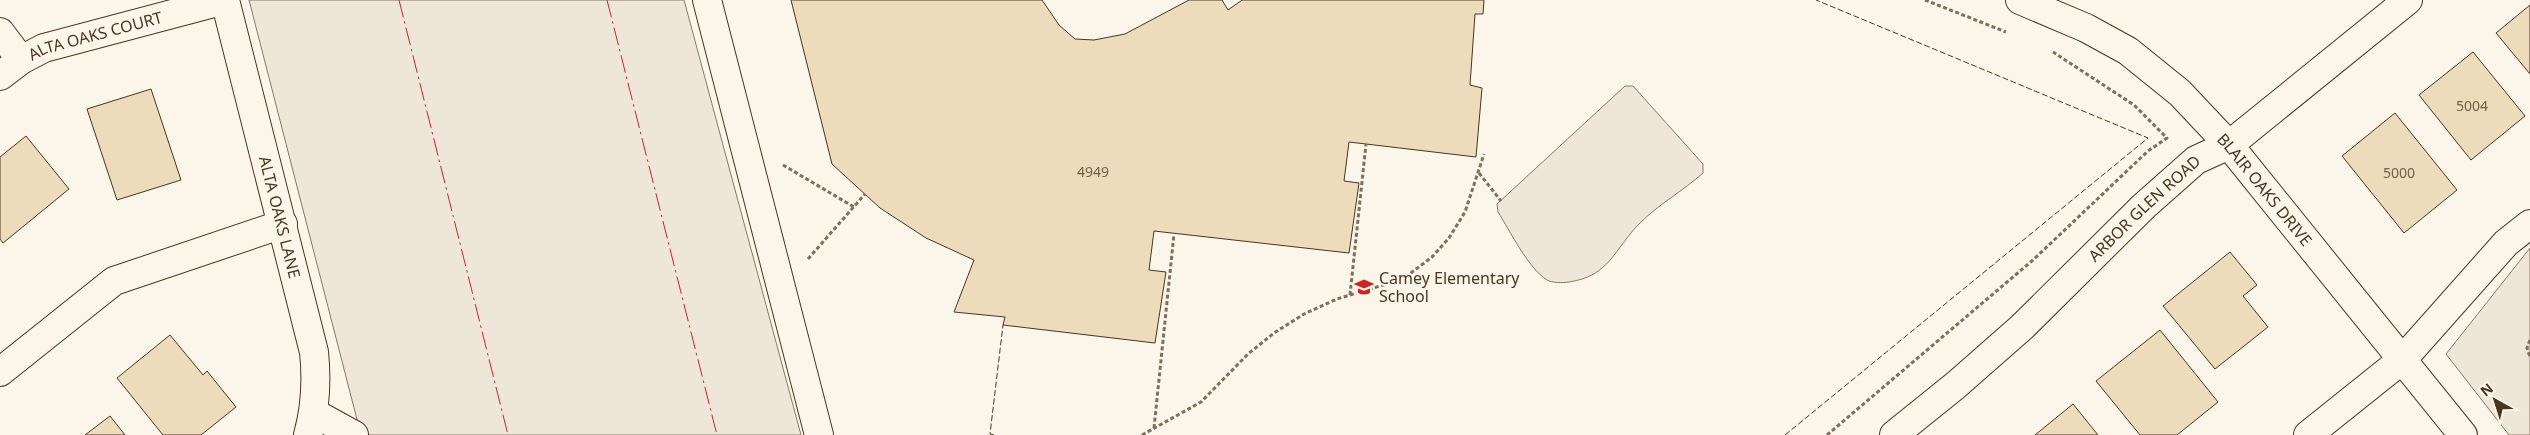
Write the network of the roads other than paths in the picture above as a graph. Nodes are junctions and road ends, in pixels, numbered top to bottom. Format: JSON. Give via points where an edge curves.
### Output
{"nodes":[{"id":1,"x":225,"y":0,"type":"edge"},
{"id":2,"x":707,"y":0,"type":"edge"},
{"id":3,"x":2020,"y":0,"type":"edge"},
{"id":4,"x":2408,"y":0,"type":"edge"},
{"id":5,"x":0,"y":32,"type":"edge"},
{"id":6,"x":21,"y":60,"type":"junction"},
{"id":7,"x":0,"y":76,"type":"edge"},
{"id":8,"x":2229,"y":144,"type":"junction"},
{"id":9,"x":283,"y":224,"type":"junction"},
{"id":10,"x":2530,"y":224,"type":"edge"},
{"id":11,"x":2403,"y":360,"type":"junction"},
{"id":12,"x":0,"y":372,"type":"edge"},
{"id":13,"x":311,"y":424,"type":"edge"},
{"id":14,"x":354,"y":435,"type":"edge"},
{"id":15,"x":819,"y":435,"type":"edge"},
{"id":16,"x":1894,"y":435,"type":"edge"},
{"id":17,"x":2308,"y":435,"type":"edge"},
{"id":18,"x":2463,"y":435,"type":"edge"}],
"edges":[{"from":1,"to":6,"type":"street","name":"ALTA OAKS COURT","via":[[44,48]]},
{"from":1,"to":9,"type":"street","name":"ALTA OAKS LANE"},
{"from":2,"to":15,"type":"street"},
{"from":3,"to":8,"type":"street","name":"BLAIR OAKS DRIVE","via":[[2086,28],[2128,51],[2180,93]]},
{"from":4,"to":8,"type":"street","name":"ARBOR GLEN ROAD"},
{"from":5,"to":6,"type":"street"},
{"from":6,"to":7,"type":"street","name":"ALTA OAKS COURT"},
{"from":8,"to":11,"type":"street","name":"BLAIR OAKS DRIVE"},
{"from":8,"to":16,"type":"street","name":"ARBOR GLEN ROAD","via":[[2196,160],[2144,206],[2022,327]]},
{"from":9,"to":12,"type":"street","via":[[114,281]]},
{"from":9,"to":13,"type":"street","name":"ALTA OAKS LANE","via":[[314,352],[317,384]]},
{"from":10,"to":11,"type":"street","via":[[2506,243]]},
{"from":11,"to":17,"type":"street"},
{"from":11,"to":18,"type":"street","name":"BLAIR OAKS DRIVE"},
{"from":13,"to":14,"type":"street"}]}
